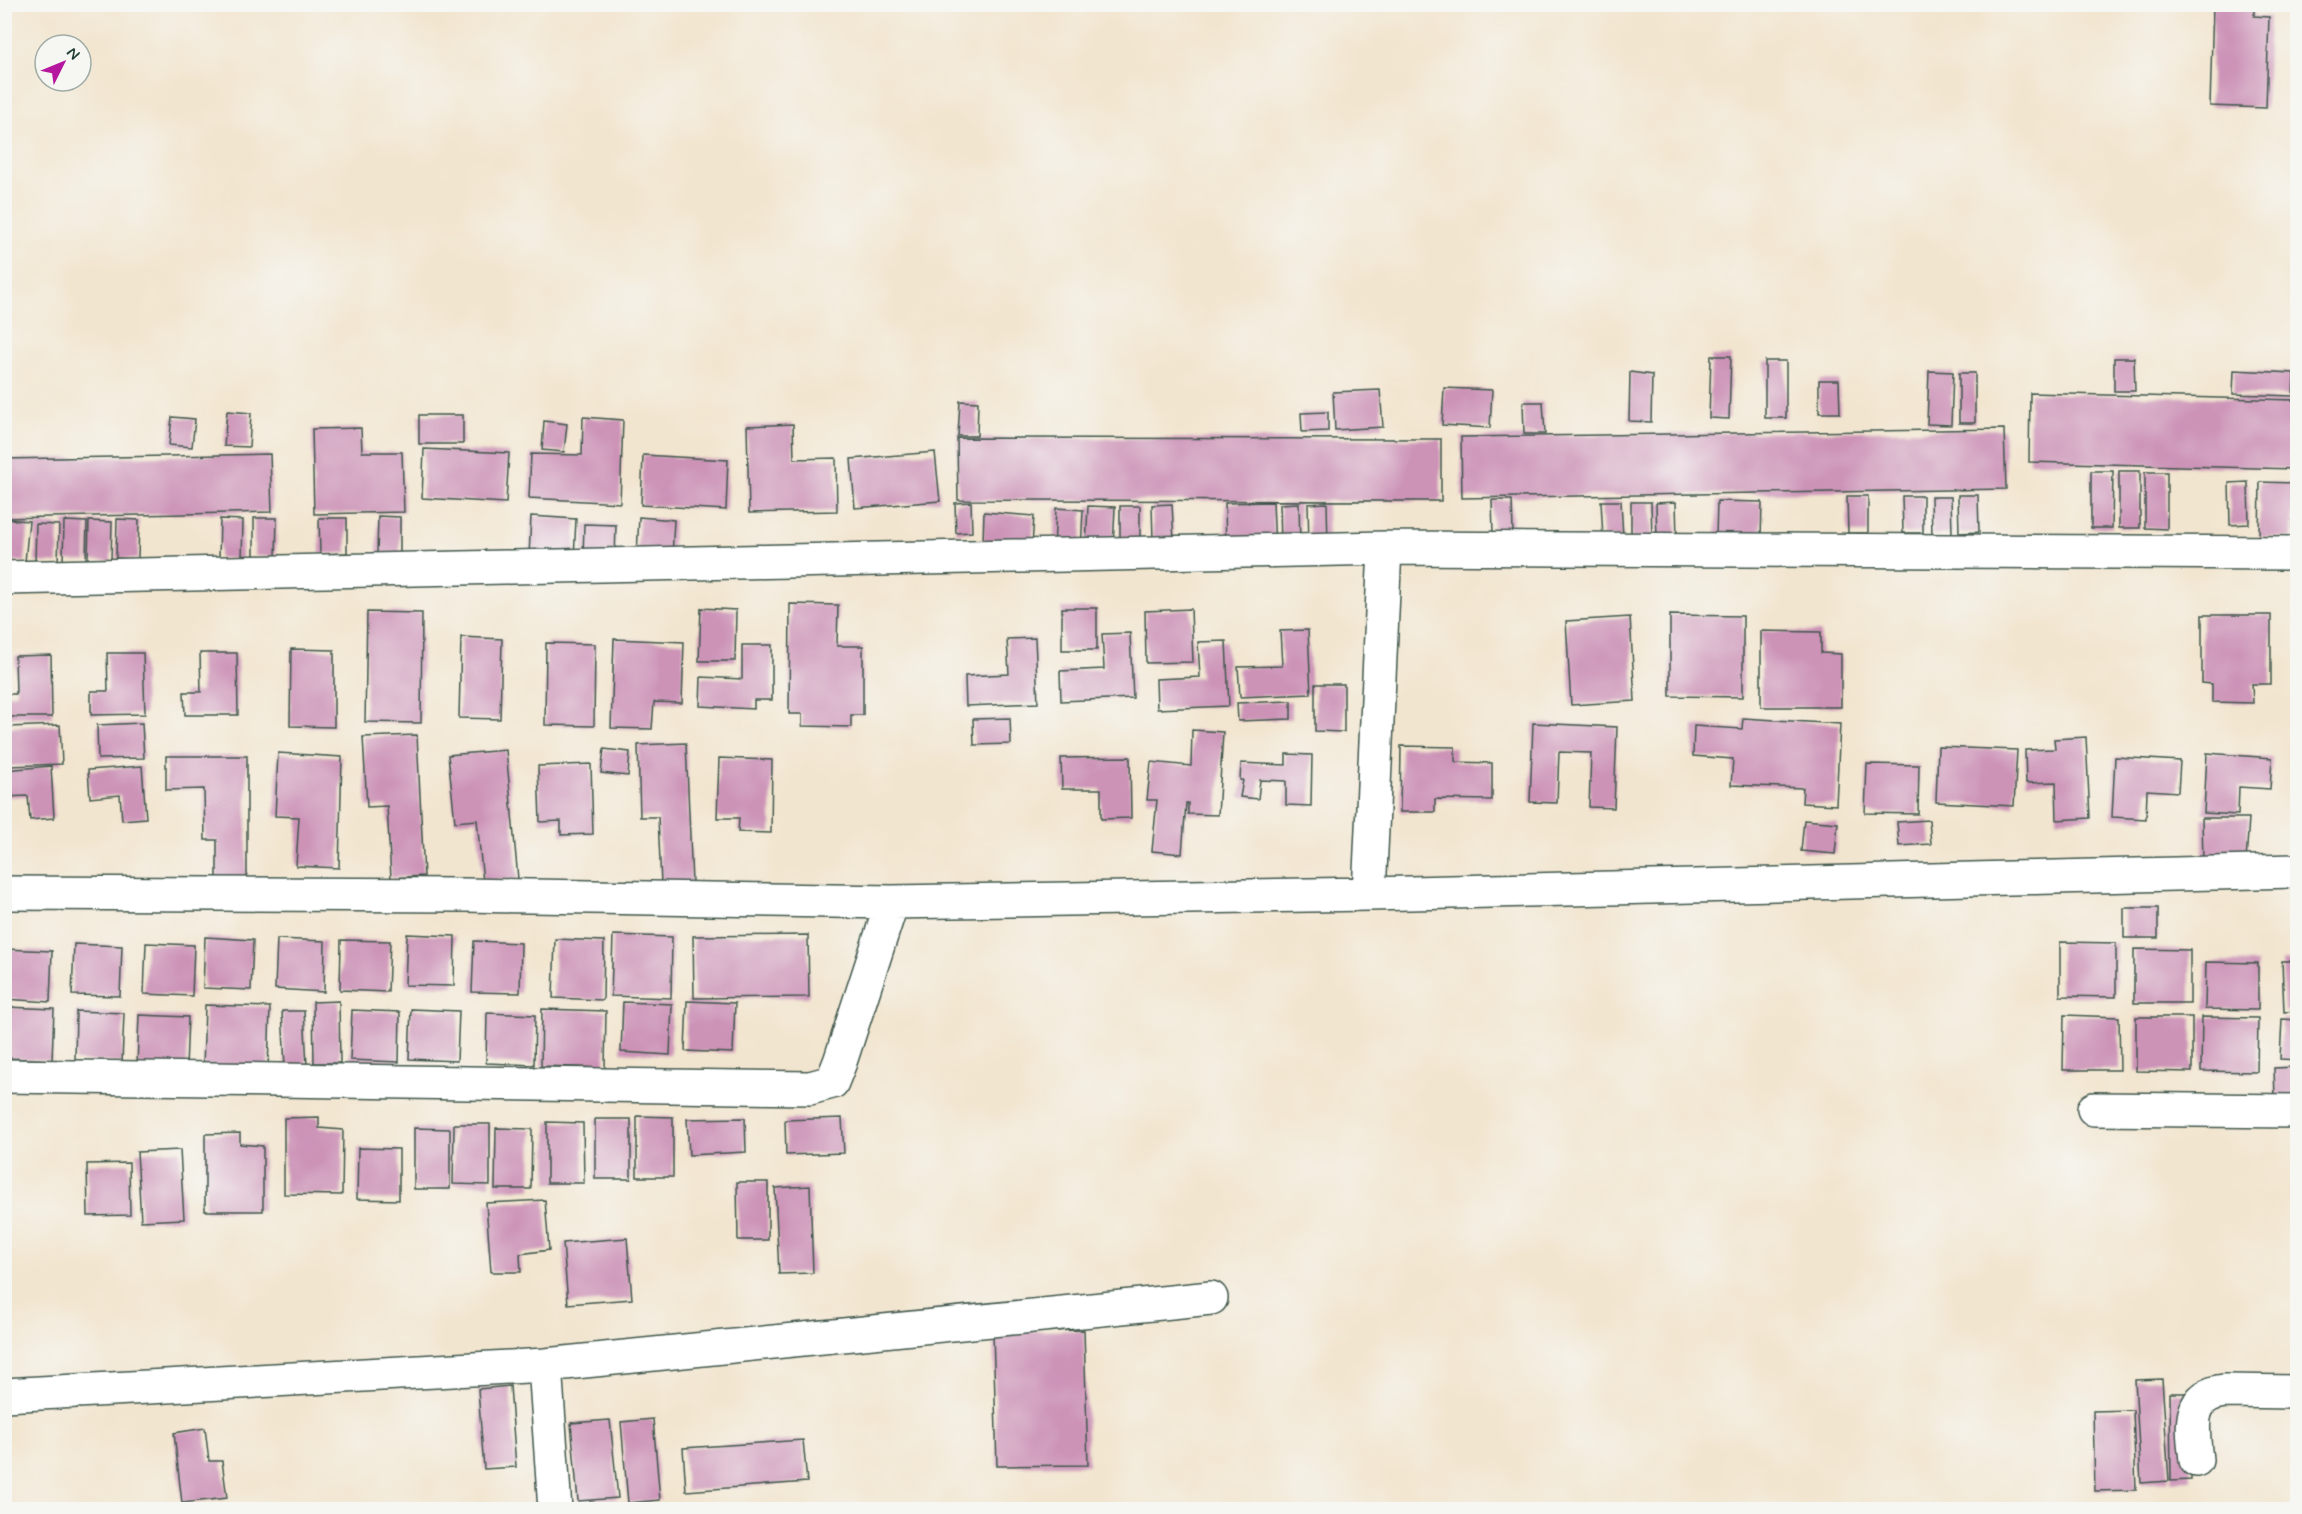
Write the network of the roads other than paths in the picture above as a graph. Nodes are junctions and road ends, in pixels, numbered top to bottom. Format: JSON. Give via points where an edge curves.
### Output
{"nodes":[{"id":1,"x":1385,"y":548,"type":"junction"},
{"id":2,"x":2298,"y":553,"type":"edge"},
{"id":3,"x":4,"y":578,"type":"edge"},
{"id":4,"x":2298,"y":871,"type":"edge"},
{"id":5,"x":4,"y":893,"type":"edge"},
{"id":6,"x":1369,"y":894,"type":"junction"},
{"id":7,"x":892,"y":902,"type":"junction"},
{"id":8,"x":4,"y":1076,"type":"edge"},
{"id":9,"x":2094,"y":1109,"type":"dead end"},
{"id":10,"x":2298,"y":1111,"type":"edge"},
{"id":11,"x":1211,"y":1298,"type":"dead end"},
{"id":12,"x":545,"y":1365,"type":"junction"},
{"id":13,"x":2298,"y":1392,"type":"edge"},
{"id":14,"x":4,"y":1395,"type":"edge"},
{"id":15,"x":2196,"y":1460,"type":"dead end"},
{"id":16,"x":555,"y":1509,"type":"edge"}],
"edges":[{"from":1,"to":2,"type":"street"},
{"from":1,"to":3,"type":"street"},
{"from":1,"to":6,"type":"street"},
{"from":4,"to":6,"type":"street"},
{"from":5,"to":7,"type":"street"},
{"from":6,"to":7,"type":"street"},
{"from":7,"to":8,"type":"street","via":[[832,1082],[810,1088]]},
{"from":9,"to":10,"type":"street"},
{"from":11,"to":12,"type":"street"},
{"from":12,"to":14,"type":"street"},
{"from":12,"to":16,"type":"street"},
{"from":13,"to":15,"type":"street","via":[[2214,1392],[2200,1401],[2193,1428]]}]}
